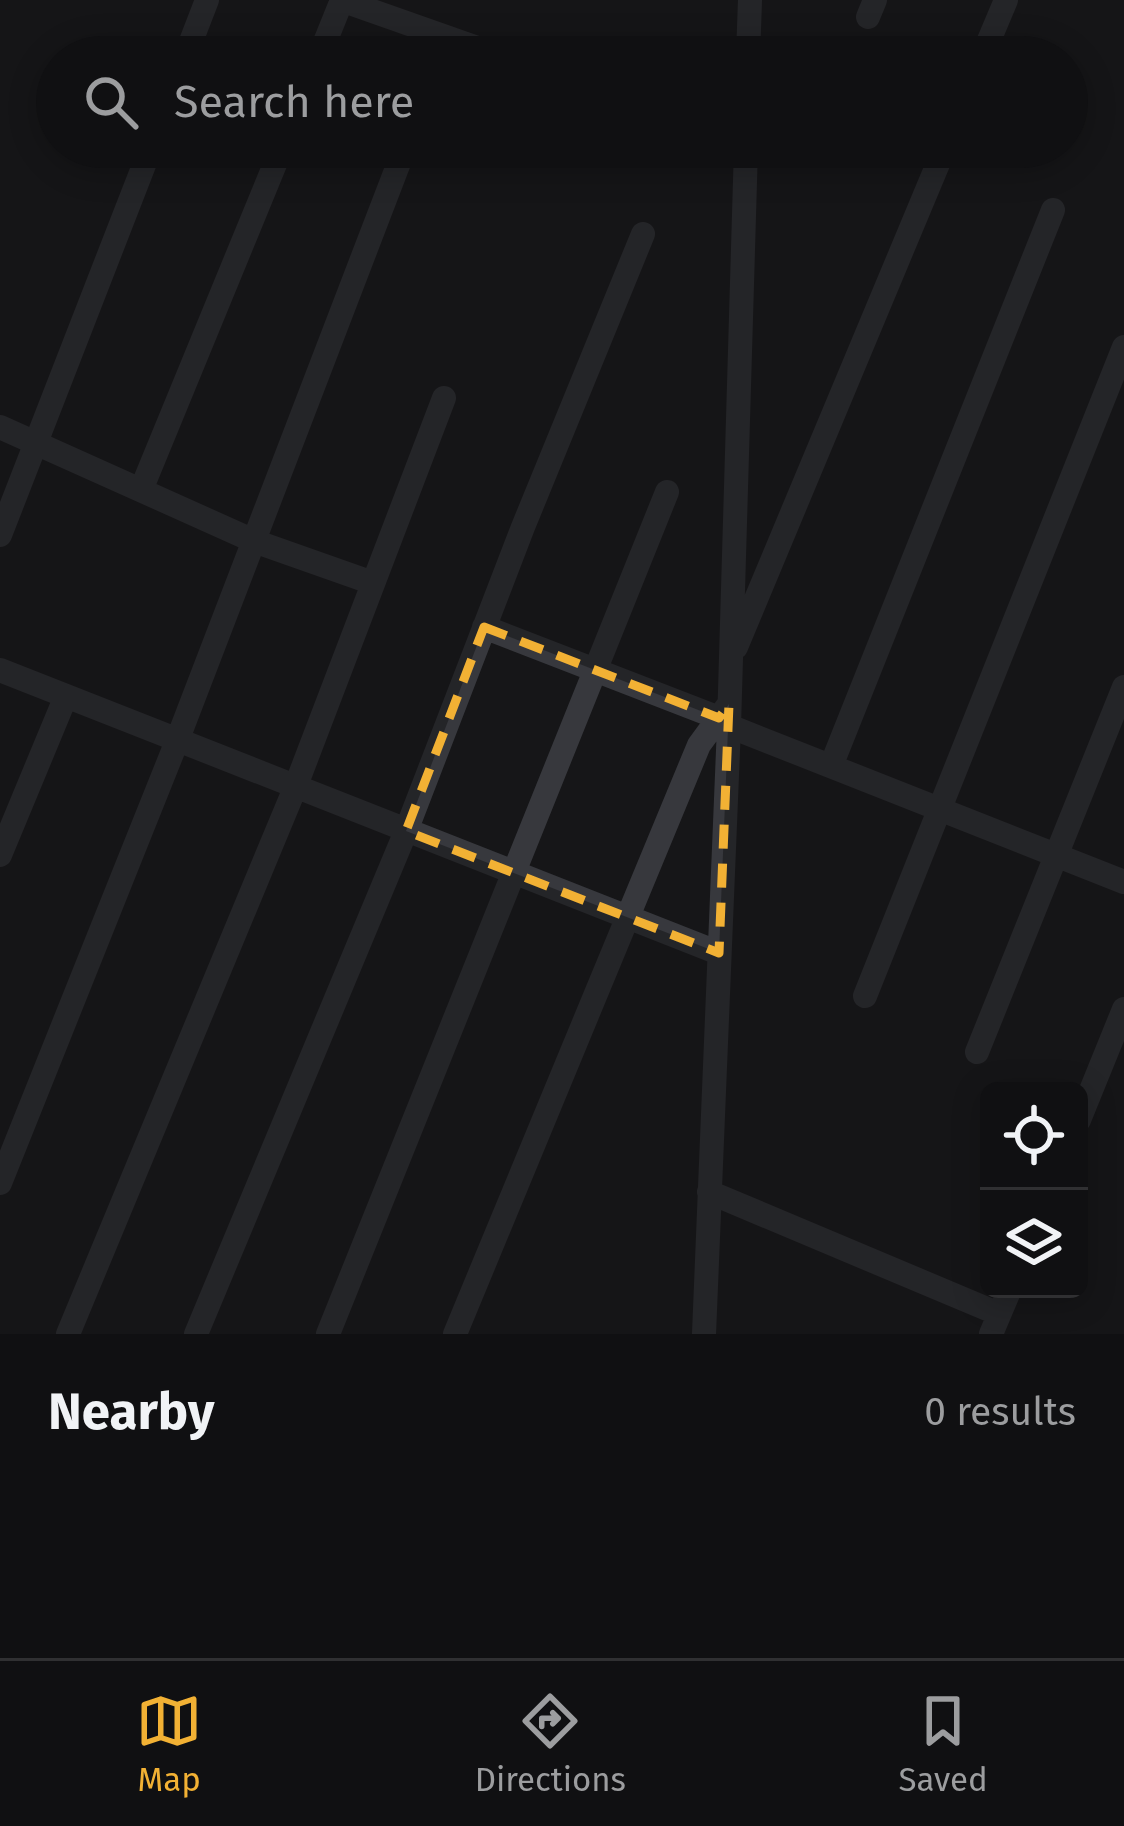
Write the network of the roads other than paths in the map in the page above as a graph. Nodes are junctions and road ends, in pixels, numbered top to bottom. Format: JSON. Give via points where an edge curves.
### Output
{"nodes":[{"id":1,"x":206,"y":0,"type":"edge"},
{"id":2,"x":342,"y":0,"type":"edge"},
{"id":3,"x":750,"y":0,"type":"edge"},
{"id":4,"x":1006,"y":0,"type":"edge"},
{"id":5,"x":193,"y":36,"type":"edge"},
{"id":6,"x":327,"y":36,"type":"edge"},
{"id":7,"x":419,"y":36,"type":"edge"},
{"id":8,"x":749,"y":36,"type":"edge"},
{"id":9,"x":991,"y":36,"type":"edge"},
{"id":10,"x":143,"y":168,"type":"edge"},
{"id":11,"x":273,"y":168,"type":"edge"},
{"id":12,"x":397,"y":168,"type":"edge"},
{"id":13,"x":745,"y":168,"type":"edge"},
{"id":14,"x":936,"y":168,"type":"edge"},
{"id":15,"x":1053,"y":210,"type":"dead end"},
{"id":16,"x":643,"y":234,"type":"dead end"},
{"id":17,"x":1124,"y":347,"type":"edge"},
{"id":18,"x":444,"y":398,"type":"dead end"},
{"id":19,"x":0,"y":427,"type":"edge"},
{"id":20,"x":38,"y":443,"type":"junction"},
{"id":21,"x":141,"y":490,"type":"junction"},
{"id":22,"x":667,"y":492,"type":"dead end"},
{"id":23,"x":0,"y":535,"type":"edge"},
{"id":24,"x":254,"y":541,"type":"junction"},
{"id":25,"x":373,"y":583,"type":"junction"},
{"id":26,"x":484,"y":628,"type":"junction"},
{"id":27,"x":730,"y":661,"type":"junction"},
{"id":28,"x":0,"y":670,"type":"edge"},
{"id":29,"x":596,"y":672,"type":"junction"},
{"id":30,"x":1124,"y":686,"type":"edge"},
{"id":31,"x":66,"y":696,"type":"junction"},
{"id":32,"x":726,"y":716,"type":"junction"},
{"id":33,"x":177,"y":741,"type":"junction"},
{"id":34,"x":831,"y":766,"type":"junction"},
{"id":35,"x":295,"y":788,"type":"junction"},
{"id":36,"x":938,"y":808,"type":"junction"},
{"id":37,"x":406,"y":831,"type":"junction"},
{"id":38,"x":1055,"y":854,"type":"junction"},
{"id":39,"x":0,"y":855,"type":"edge"},
{"id":40,"x":515,"y":875,"type":"junction"},
{"id":41,"x":1124,"y":882,"type":"edge"},
{"id":42,"x":626,"y":919,"type":"junction"},
{"id":43,"x":719,"y":953,"type":"junction"},
{"id":44,"x":865,"y":996,"type":"dead end"},
{"id":45,"x":1124,"y":1009,"type":"edge"},
{"id":46,"x":977,"y":1052,"type":"dead end"},
{"id":47,"x":1088,"y":1098,"type":"edge"},
{"id":48,"x":0,"y":1183,"type":"edge"},
{"id":49,"x":710,"y":1192,"type":"junction"},
{"id":50,"x":995,"y":1324,"type":"edge"},
{"id":51,"x":462,"y":1332,"type":"edge"},
{"id":52,"x":68,"y":1334,"type":"edge"},
{"id":53,"x":196,"y":1334,"type":"edge"},
{"id":54,"x":328,"y":1334,"type":"edge"},
{"id":55,"x":704,"y":1334,"type":"edge"}],
"edges":[{"from":1,"to":5,"type":"street"},
{"from":2,"to":6,"type":"street"},
{"from":2,"to":7,"type":"street"},
{"from":3,"to":8,"type":"street"},
{"from":4,"to":9,"type":"street"},
{"from":10,"to":20,"type":"street"},
{"from":11,"to":21,"type":"street"},
{"from":12,"to":24,"type":"street"},
{"from":13,"to":27,"type":"street"},
{"from":14,"to":27,"type":"street"},
{"from":15,"to":34,"type":"street"},
{"from":16,"to":26,"type":"street"},
{"from":17,"to":36,"type":"street"},
{"from":18,"to":25,"type":"street"},
{"from":19,"to":20,"type":"street"},
{"from":20,"to":21,"type":"street"},
{"from":20,"to":23,"type":"street"},
{"from":21,"to":24,"type":"street"},
{"from":22,"to":29,"type":"street"},
{"from":24,"to":25,"type":"street"},
{"from":24,"to":33,"type":"street"},
{"from":25,"to":35,"type":"street"},
{"from":26,"to":29,"type":"street"},
{"from":26,"to":37,"type":"street"},
{"from":27,"to":32,"type":"street"},
{"from":28,"to":31,"type":"street"},
{"from":29,"to":32,"type":"street"},
{"from":29,"to":40,"type":"street"},
{"from":30,"to":38,"type":"street"},
{"from":31,"to":33,"type":"street"},
{"from":31,"to":39,"type":"street"},
{"from":32,"to":34,"type":"street"},
{"from":32,"to":42,"type":"street","via":[[699,746]]},
{"from":32,"to":43,"type":"street"},
{"from":33,"to":35,"type":"street"},
{"from":33,"to":48,"type":"street"},
{"from":34,"to":36,"type":"street"},
{"from":35,"to":37,"type":"street"},
{"from":35,"to":52,"type":"street"},
{"from":36,"to":38,"type":"street"},
{"from":36,"to":44,"type":"street"},
{"from":37,"to":40,"type":"street"},
{"from":37,"to":53,"type":"street"},
{"from":38,"to":41,"type":"street"},
{"from":38,"to":46,"type":"street"},
{"from":40,"to":42,"type":"street"},
{"from":40,"to":54,"type":"street"},
{"from":42,"to":43,"type":"street"},
{"from":42,"to":51,"type":"street"},
{"from":43,"to":49,"type":"street"},
{"from":45,"to":47,"type":"street"},
{"from":49,"to":50,"type":"street"},
{"from":49,"to":55,"type":"street"}]}
